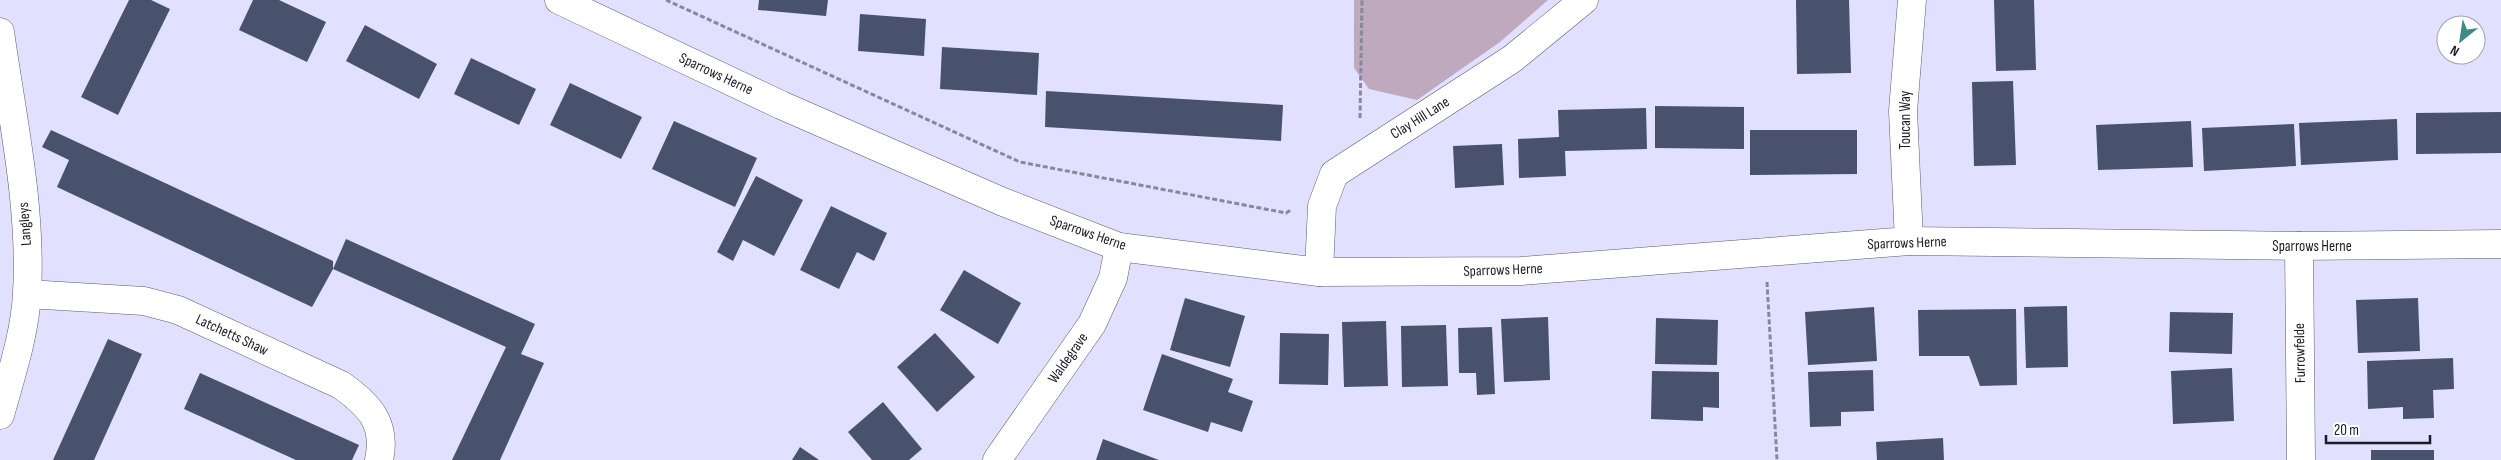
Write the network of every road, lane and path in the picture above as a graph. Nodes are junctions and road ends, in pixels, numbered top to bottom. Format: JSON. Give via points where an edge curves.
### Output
{"nodes":[{"id":1,"x":558,"y":0,"type":"edge"},
{"id":2,"x":666,"y":0,"type":"edge"},
{"id":3,"x":1362,"y":0,"type":"edge"},
{"id":4,"x":1584,"y":0,"type":"edge"},
{"id":5,"x":1912,"y":0,"type":"edge"},
{"id":6,"x":0,"y":32,"type":"edge"},
{"id":7,"x":1359,"y":156,"type":"junction"},
{"id":8,"x":1292,"y":210,"type":"dead end"},
{"id":9,"x":1909,"y":241,"type":"junction"},
{"id":10,"x":2501,"y":244,"type":"edge"},
{"id":11,"x":2299,"y":246,"type":"junction"},
{"id":12,"x":1119,"y":247,"type":"junction"},
{"id":13,"x":1766,"y":252,"type":"junction"},
{"id":14,"x":1319,"y":272,"type":"junction"},
{"id":15,"x":27,"y":294,"type":"junction"},
{"id":16,"x":0,"y":415,"type":"edge"},
{"id":17,"x":379,"y":460,"type":"edge"},
{"id":18,"x":997,"y":460,"type":"edge"},
{"id":19,"x":1777,"y":460,"type":"edge"},
{"id":20,"x":2301,"y":460,"type":"edge"}],
"edges":[{"from":1,"to":12,"type":"street","name":"Sparrows Herne","via":[[781,105],[1003,202]]},
{"from":2,"to":8,"type":"path","via":[[1020,162],[1286,213]]},
{"from":3,"to":7,"type":"path"},
{"from":4,"to":7,"type":"street","name":"Clay Hill Lane","via":[[1512,59]]},
{"from":5,"to":9,"type":"street","name":"Toucan Way","via":[[1903,111]]},
{"from":6,"to":15,"type":"street","name":"Langleys","via":[[28,226]]},
{"from":7,"to":14,"type":"street","name":"Clay Hill Lane","via":[[1334,174],[1322,206]]},
{"from":9,"to":11,"type":"street","name":"Sparrows Herne"},
{"from":9,"to":13,"type":"street","name":"Sparrows Herne"},
{"from":10,"to":11,"type":"street","name":"Sparrows Herne"},
{"from":11,"to":20,"type":"street","name":"Furrowfelde"},
{"from":12,"to":14,"type":"street","name":"Sparrows Herne"},
{"from":12,"to":18,"type":"street","name":"Waldegrave","via":[[1113,278],[1092,324]]},
{"from":13,"to":14,"type":"street","name":"Sparrows Herne","via":[[1521,271]]},
{"from":13,"to":19,"type":"path"},
{"from":15,"to":16,"type":"street","name":"Langleys","via":[[18,352]]},
{"from":15,"to":17,"type":"street","name":"Latchetts Shaw","via":[[144,301],[178,310],[332,380],[360,398],[374,413],[380,437]]}]}
